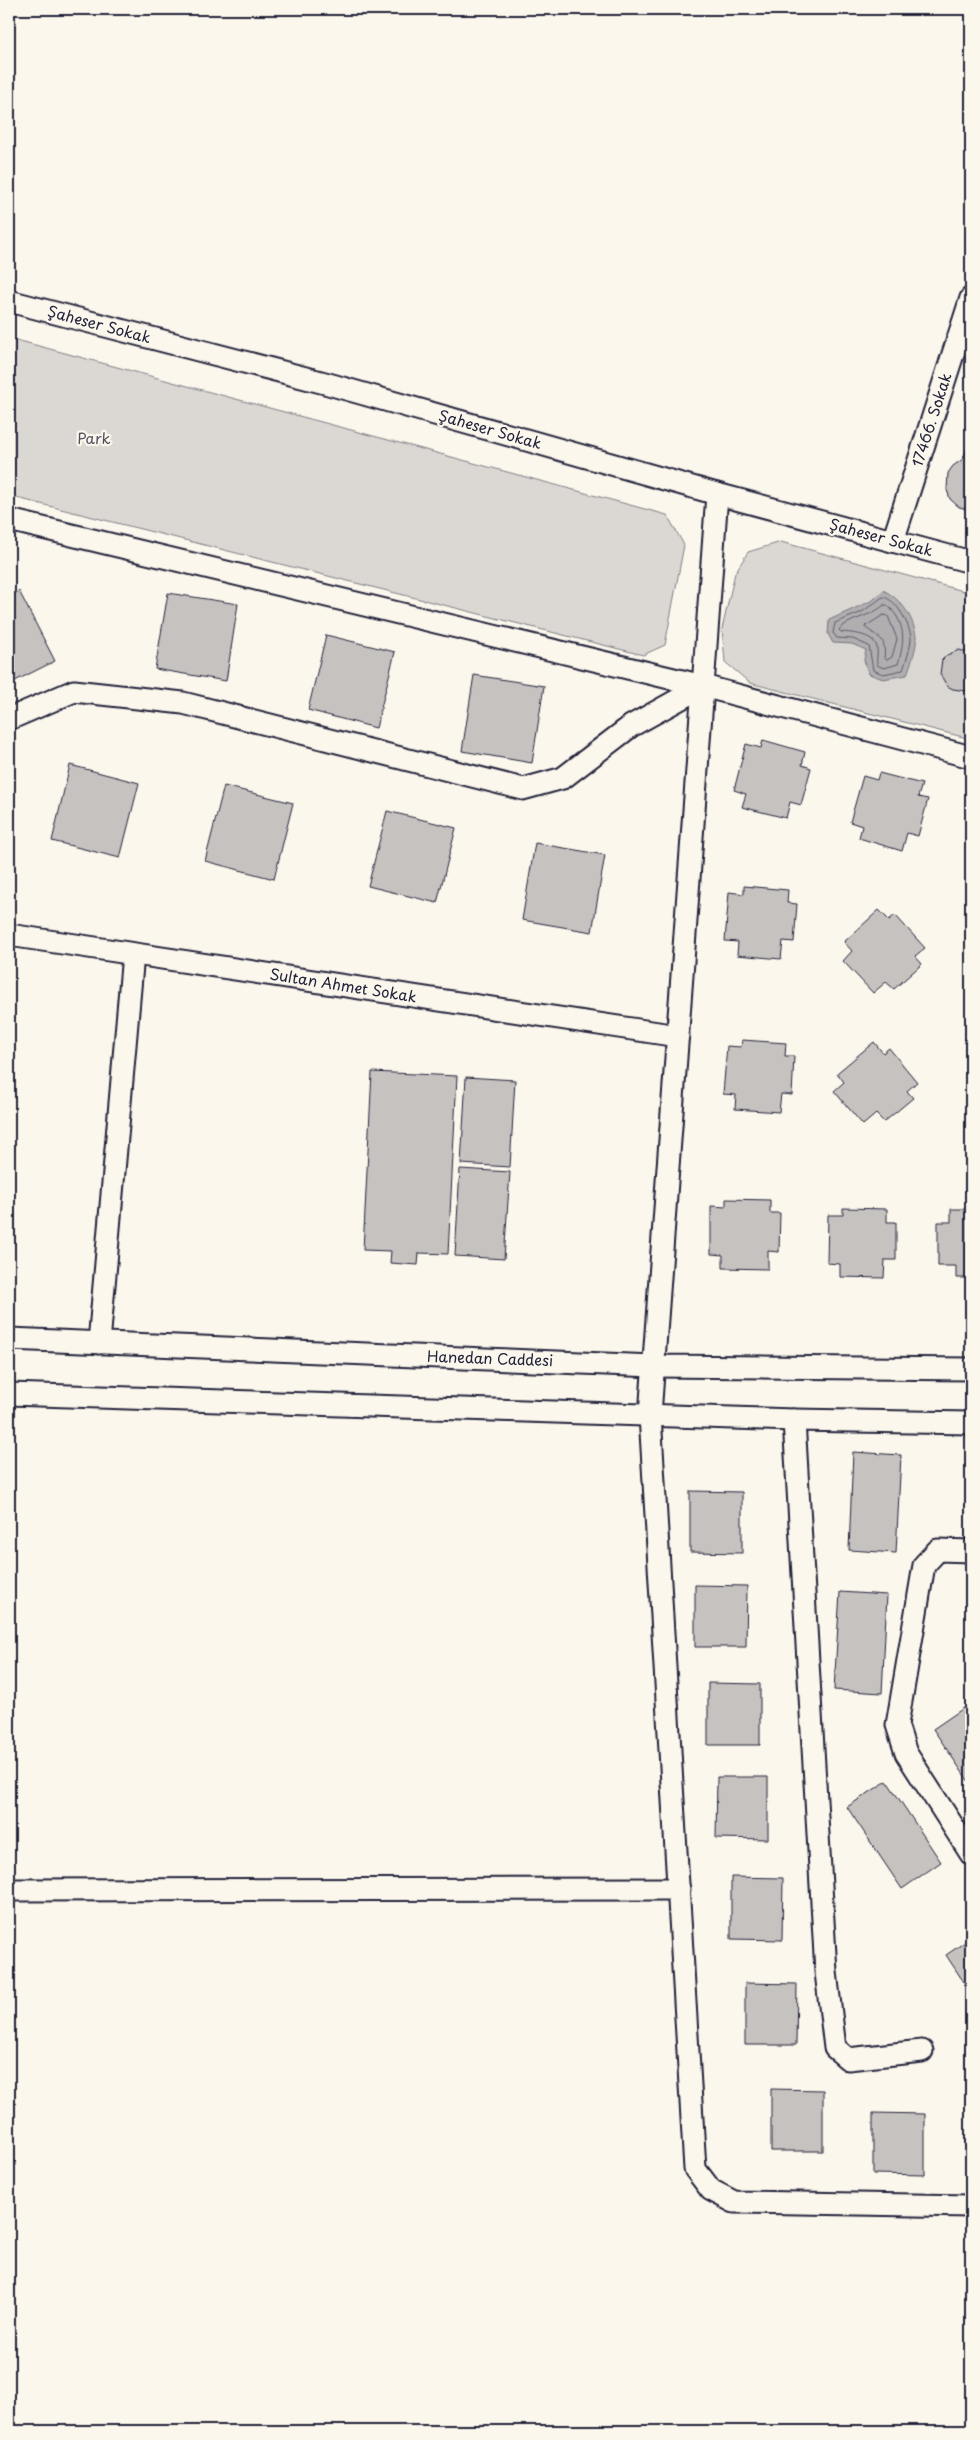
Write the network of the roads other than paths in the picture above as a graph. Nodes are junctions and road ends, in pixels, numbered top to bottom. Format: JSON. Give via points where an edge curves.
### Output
{"nodes":[{"id":1,"x":971,"y":298,"type":"edge"},
{"id":2,"x":9,"y":301,"type":"edge"},
{"id":3,"x":717,"y":494,"type":"junction"},
{"id":4,"x":9,"y":520,"type":"edge"},
{"id":5,"x":893,"y":541,"type":"junction"},
{"id":6,"x":971,"y":562,"type":"edge"},
{"id":7,"x":703,"y":686,"type":"junction"},
{"id":8,"x":9,"y":719,"type":"edge"},
{"id":9,"x":971,"y":757,"type":"edge"},
{"id":10,"x":9,"y":935,"type":"edge"},
{"id":11,"x":134,"y":954,"type":"junction"},
{"id":12,"x":678,"y":1036,"type":"junction"},
{"id":13,"x":9,"y":1340,"type":"edge"},
{"id":14,"x":99,"y":1343,"type":"junction"},
{"id":15,"x":654,"y":1366,"type":"junction"},
{"id":16,"x":971,"y":1369,"type":"edge"},
{"id":17,"x":9,"y":1394,"type":"edge"},
{"id":18,"x":650,"y":1414,"type":"junction"},
{"id":19,"x":794,"y":1420,"type":"junction"},
{"id":20,"x":971,"y":1423,"type":"edge"},
{"id":21,"x":971,"y":1551,"type":"edge"},
{"id":22,"x":971,"y":1854,"type":"edge"},
{"id":23,"x":679,"y":1889,"type":"junction"},
{"id":24,"x":9,"y":1890,"type":"edge"},
{"id":25,"x":922,"y":2051,"type":"dead end"},
{"id":26,"x":971,"y":2206,"type":"edge"}],
"edges":[{"from":1,"to":5,"type":"street","name":"17466. Sokak"},
{"from":2,"to":3,"type":"street","name":"Şaheser Sokak","via":[[325,383]]},
{"from":3,"to":5,"type":"street","name":"Şaheser Sokak"},
{"from":3,"to":7,"type":"street"},
{"from":4,"to":7,"type":"street"},
{"from":5,"to":6,"type":"street","name":"Şaheser Sokak"},
{"from":7,"to":8,"type":"street","via":[[631,726],[563,778],[523,789],[183,702],[74,691]]},
{"from":7,"to":9,"type":"street"},
{"from":7,"to":12,"type":"street"},
{"from":10,"to":11,"type":"street","name":"Sultan Ahmet Sokak"},
{"from":11,"to":12,"type":"street","name":"Sultan Ahmet Sokak"},
{"from":11,"to":14,"type":"street"},
{"from":12,"to":15,"type":"street"},
{"from":13,"to":14,"type":"street","name":"Hanedan Caddesi"},
{"from":14,"to":15,"type":"street","name":"Hanedan Caddesi"},
{"from":15,"to":16,"type":"street","name":"Hanedan Caddesi"},
{"from":15,"to":18,"type":"street"},
{"from":17,"to":18,"type":"street"},
{"from":18,"to":19,"type":"street"},
{"from":18,"to":23,"type":"street"},
{"from":19,"to":20,"type":"street"},
{"from":19,"to":25,"type":"street","via":[[826,1972],[835,2048],[848,2059]]},
{"from":21,"to":22,"type":"street","via":[[938,1550],[924,1565],[897,1725],[906,1753]]},
{"from":23,"to":24,"type":"street"},
{"from":23,"to":26,"type":"street","via":[[695,2169],[711,2190],[734,2202]]}]}
